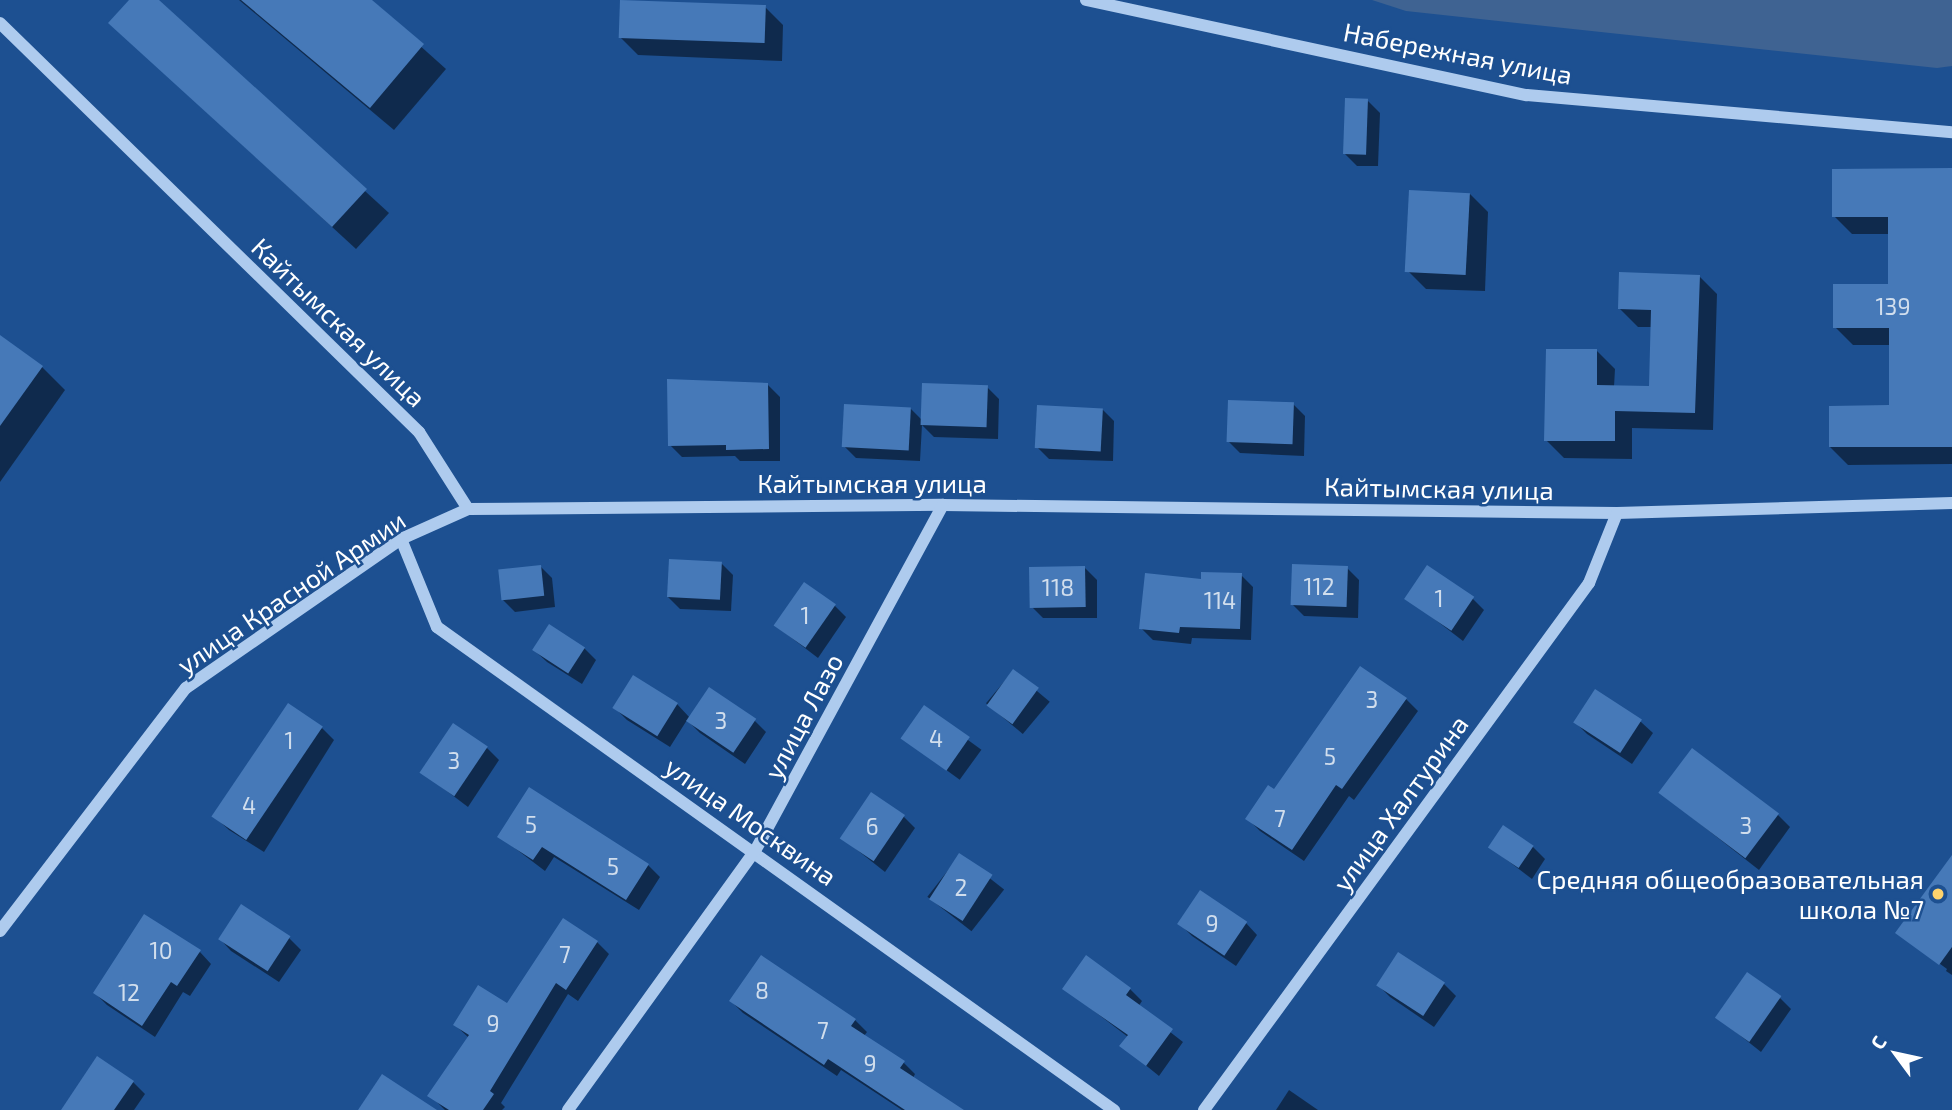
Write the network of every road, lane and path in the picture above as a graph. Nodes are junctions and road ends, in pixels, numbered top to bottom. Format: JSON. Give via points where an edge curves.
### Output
{"nodes":[{"id":1,"x":1086,"y":0,"type":"edge"},
{"id":2,"x":0,"y":23,"type":"edge"},
{"id":3,"x":1952,"y":132,"type":"edge"},
{"id":4,"x":1952,"y":503,"type":"edge"},
{"id":5,"x":943,"y":505,"type":"junction"},
{"id":6,"x":468,"y":509,"type":"junction"},
{"id":7,"x":1617,"y":513,"type":"junction"},
{"id":8,"x":401,"y":539,"type":"junction"},
{"id":9,"x":755,"y":852,"type":"junction"},
{"id":10,"x":0,"y":931,"type":"edge"},
{"id":11,"x":568,"y":1110,"type":"edge"},
{"id":12,"x":1114,"y":1110,"type":"edge"},
{"id":13,"x":1204,"y":1110,"type":"edge"}],
"edges":[{"from":1,"to":3,"type":"street","name":"Набережная улица","via":[[1527,95]]},
{"from":2,"to":6,"type":"street","name":"Кайтымская улица","via":[[419,432]]},
{"from":4,"to":7,"type":"street","name":"Кайтымская улица"},
{"from":5,"to":6,"type":"street","name":"Кайтымская улица"},
{"from":5,"to":7,"type":"street","name":"Кайтымская улица"},
{"from":5,"to":9,"type":"street","name":"улица Лазо"},
{"from":6,"to":8,"type":"street","name":"улица Красной Армии"},
{"from":7,"to":13,"type":"street","name":"улица Халтурина","via":[[1588,583]]},
{"from":8,"to":9,"type":"street","name":"улица Москвина","via":[[437,627]]},
{"from":8,"to":10,"type":"street","name":"улица Красной Армии","via":[[186,688]]},
{"from":9,"to":11,"type":"street","name":"улица Лазо"},
{"from":9,"to":12,"type":"street","name":"улица Москвина"}]}
